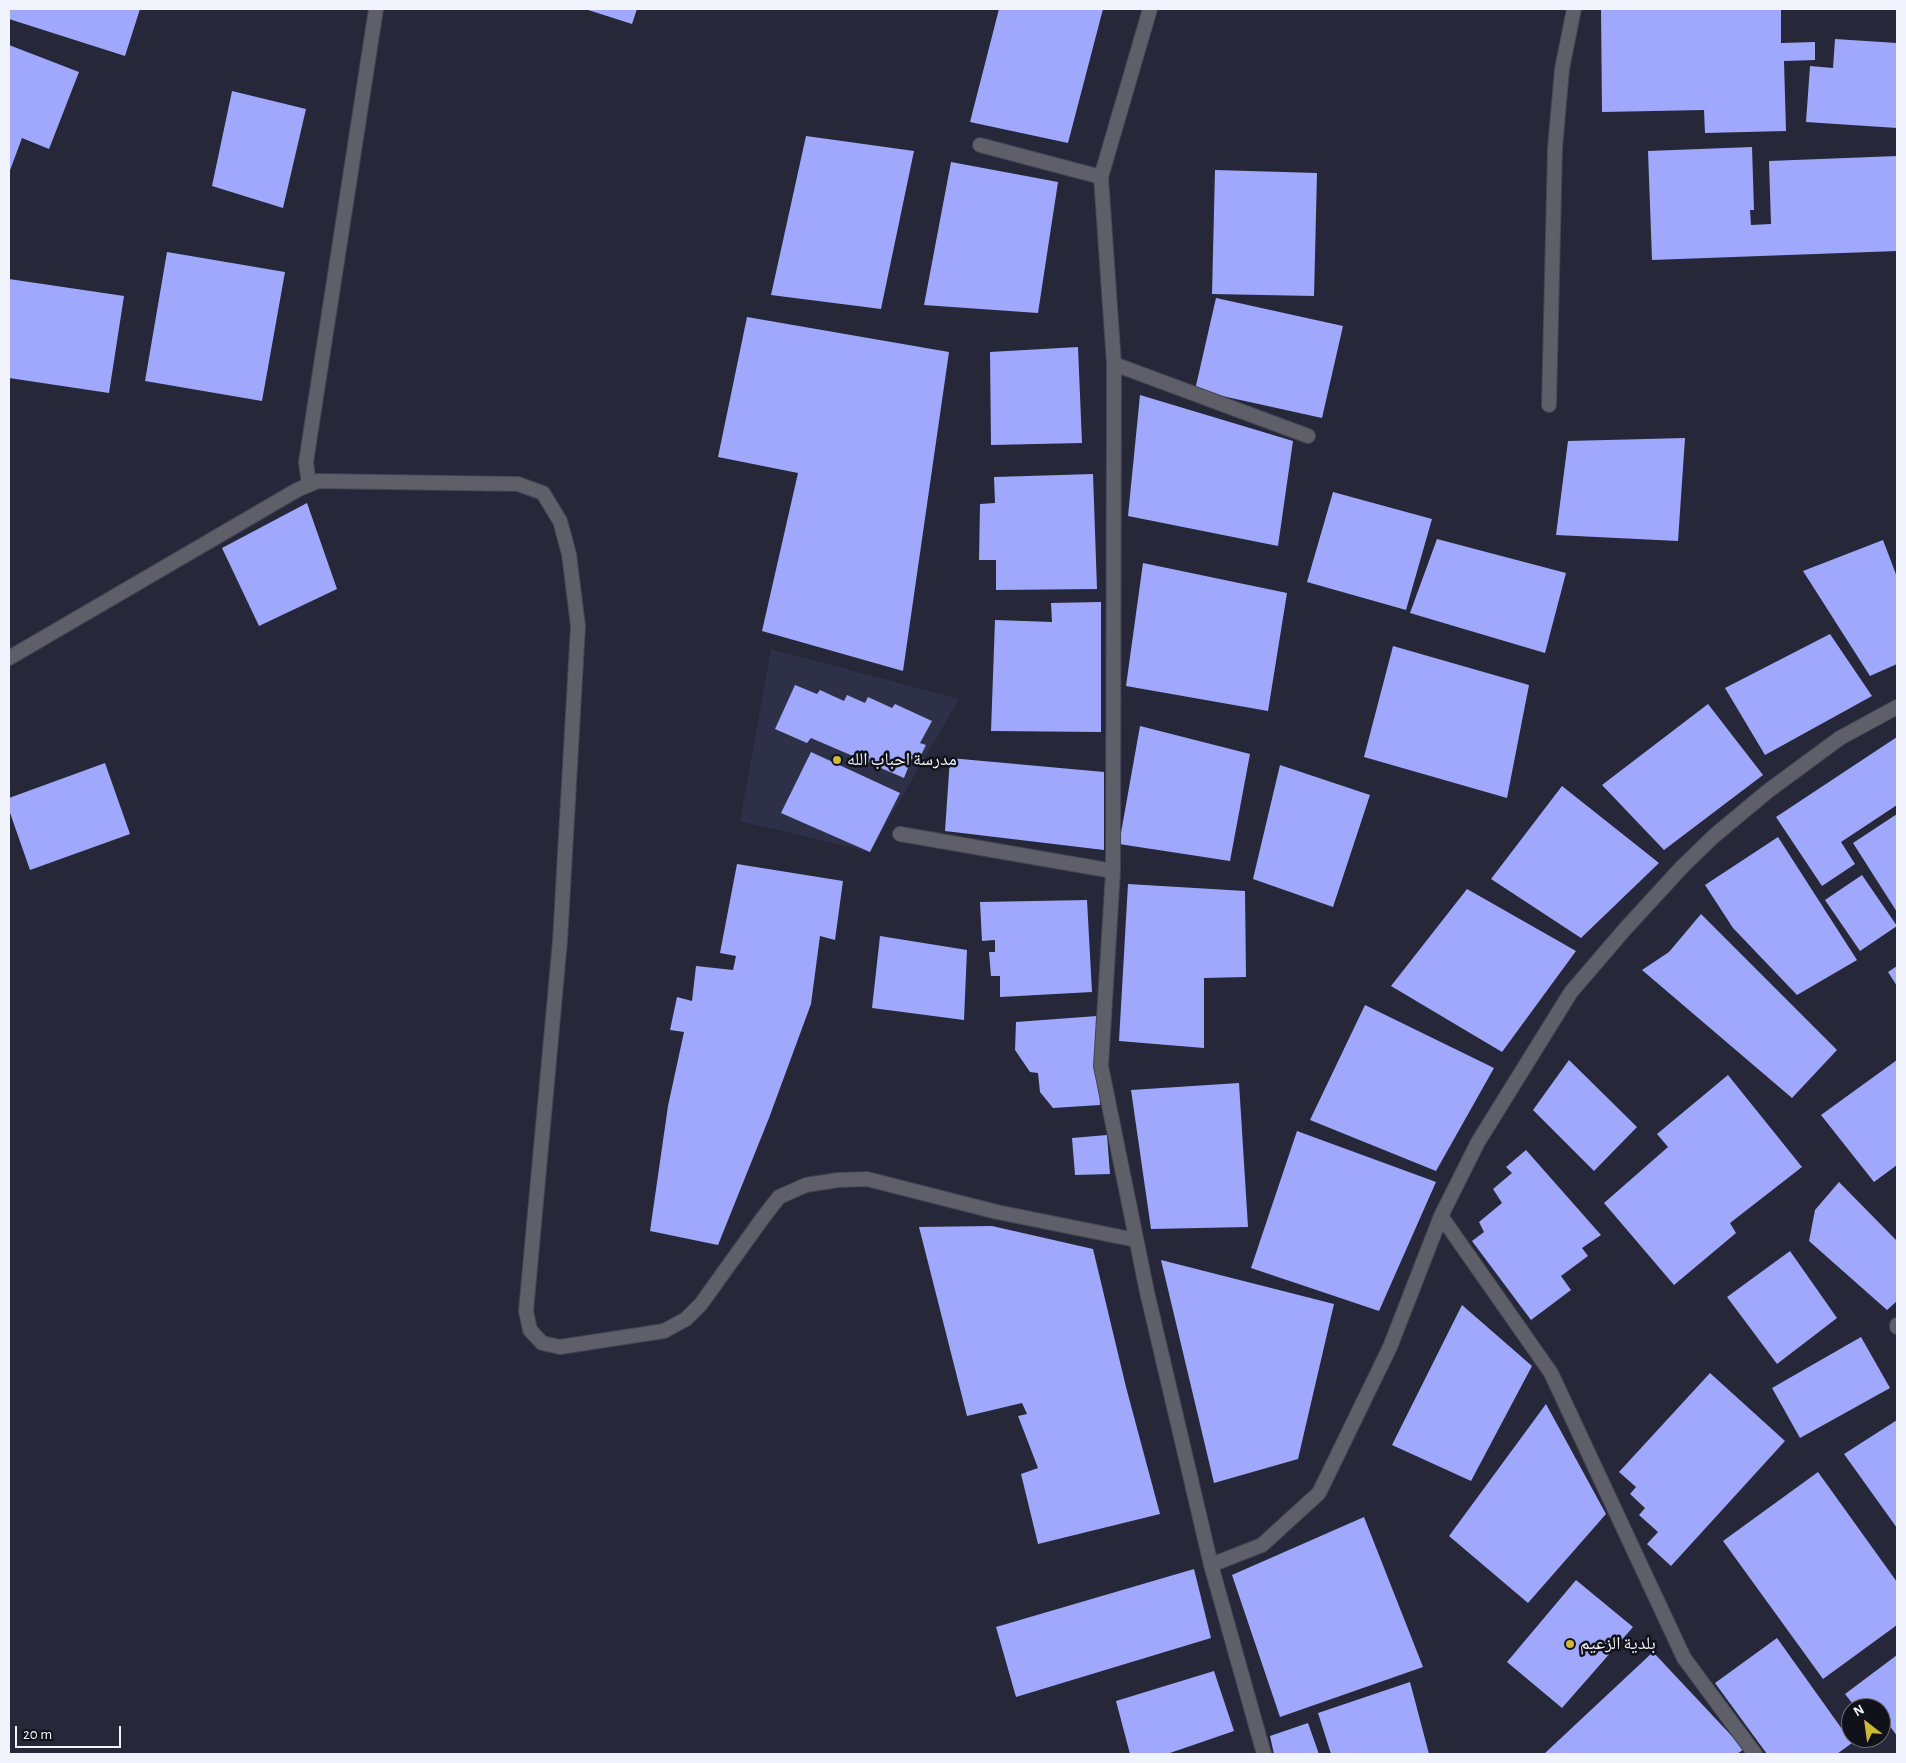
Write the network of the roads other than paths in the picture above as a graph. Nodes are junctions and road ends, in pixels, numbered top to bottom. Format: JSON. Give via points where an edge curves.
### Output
{"nodes":[{"id":1,"x":376,"y":9,"type":"edge"},
{"id":2,"x":1150,"y":9,"type":"edge"},
{"id":3,"x":1574,"y":9,"type":"edge"},
{"id":4,"x":980,"y":145,"type":"dead end"},
{"id":5,"x":1101,"y":177,"type":"junction"},
{"id":6,"x":1114,"y":364,"type":"junction"},
{"id":7,"x":1548,"y":405,"type":"dead end"},
{"id":8,"x":1308,"y":436,"type":"dead end"},
{"id":9,"x":309,"y":485,"type":"junction"},
{"id":10,"x":9,"y":658,"type":"edge"},
{"id":11,"x":1897,"y":707,"type":"edge"},
{"id":12,"x":900,"y":834,"type":"dead end"},
{"id":13,"x":1113,"y":871,"type":"junction"},
{"id":14,"x":1441,"y":1216,"type":"junction"},
{"id":15,"x":1136,"y":1240,"type":"junction"},
{"id":16,"x":1211,"y":1565,"type":"junction"},
{"id":17,"x":1264,"y":1754,"type":"edge"},
{"id":18,"x":1755,"y":1754,"type":"edge"}],
"edges":[{"from":1,"to":9,"type":"street","via":[[306,462]]},
{"from":2,"to":5,"type":"street"},
{"from":3,"to":7,"type":"street","via":[[1562,69],[1555,148]]},
{"from":4,"to":5,"type":"street"},
{"from":5,"to":6,"type":"street"},
{"from":6,"to":8,"type":"street"},
{"from":6,"to":13,"type":"street"},
{"from":9,"to":10,"type":"street"},
{"from":9,"to":15,"type":"street","via":[[318,481],[518,484],[543,493],[560,521],[569,554],[578,626],[560,940],[526,1311],[530,1330],[542,1343],[560,1347],[664,1331],[686,1319],[701,1304],[779,1197],[822,1182],[867,1179],[997,1212]]},
{"from":11,"to":14,"type":"street","via":[[1840,738],[1768,791],[1714,836],[1626,928],[1570,992],[1478,1142]]},
{"from":12,"to":13,"type":"street"},
{"from":13,"to":15,"type":"street","via":[[1101,1066]]},
{"from":14,"to":16,"type":"street","via":[[1390,1347],[1319,1493],[1262,1545]]},
{"from":14,"to":18,"type":"street","via":[[1551,1373],[1684,1658]]},
{"from":15,"to":16,"type":"street"},
{"from":16,"to":17,"type":"street"}]}
